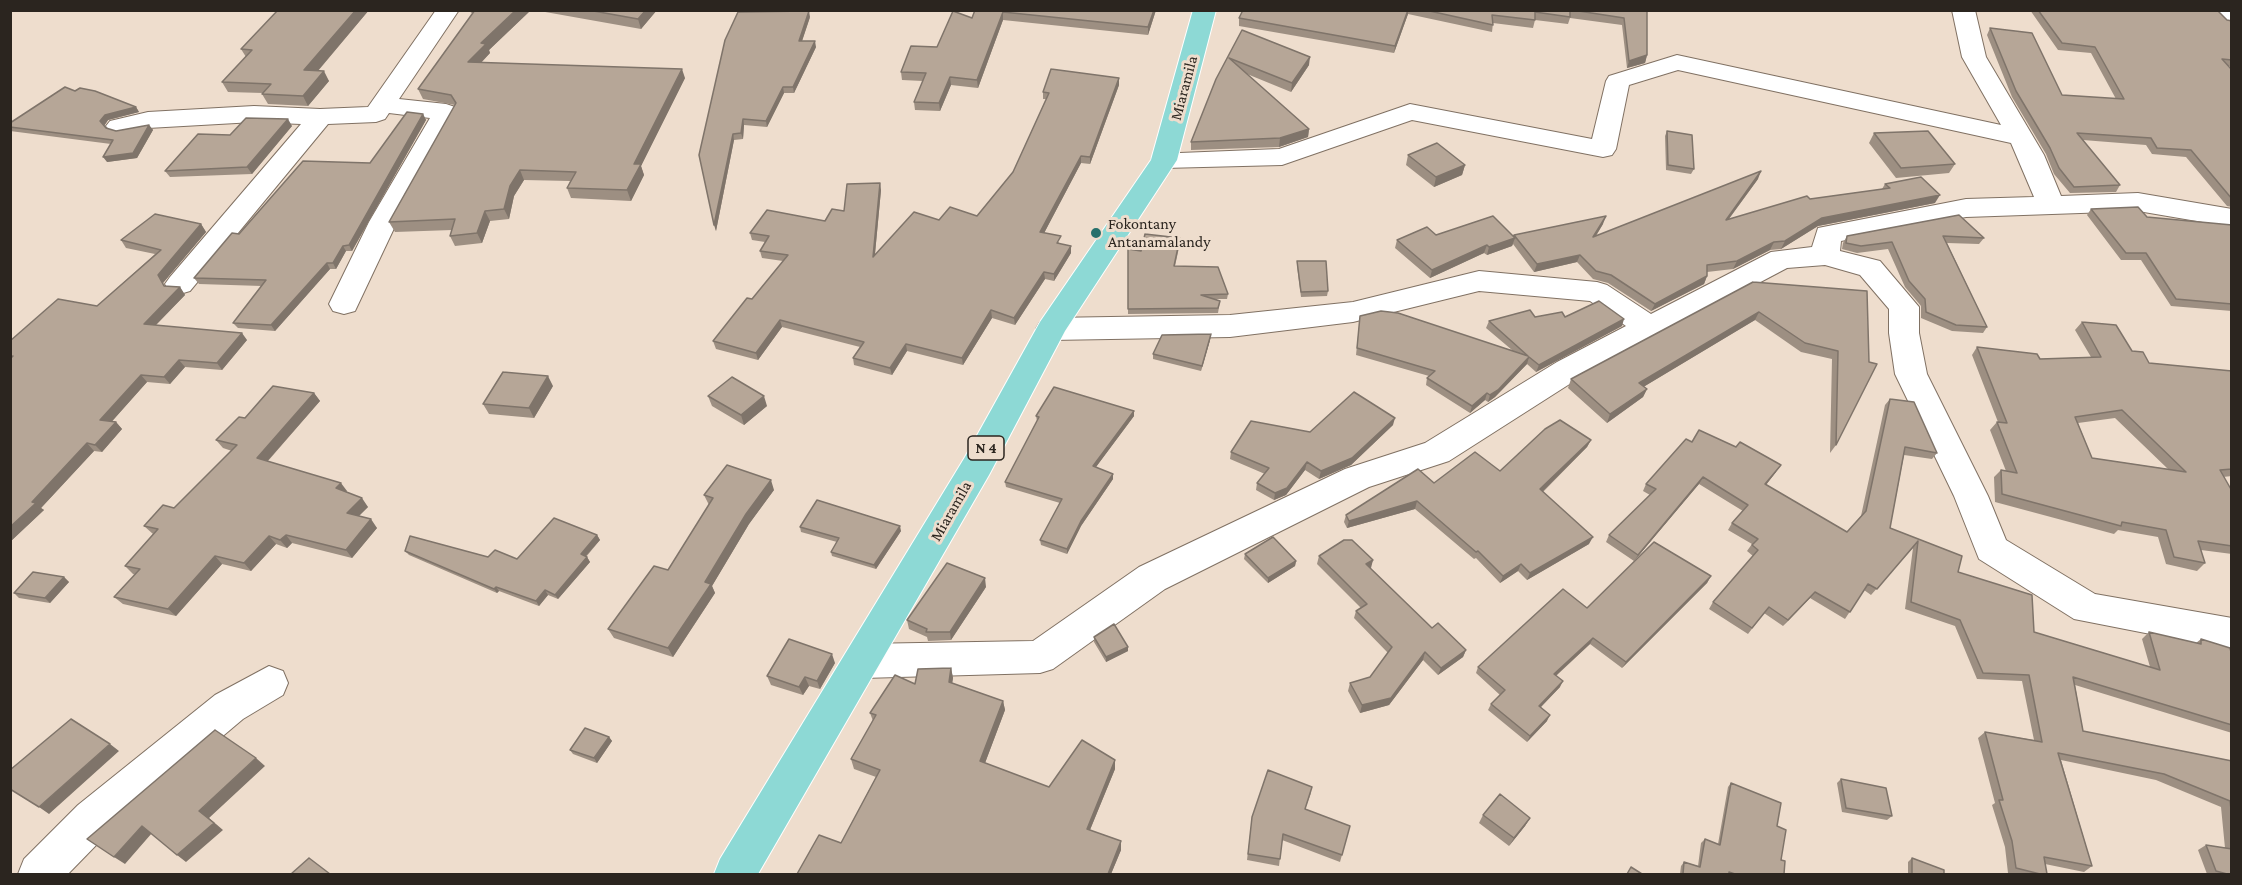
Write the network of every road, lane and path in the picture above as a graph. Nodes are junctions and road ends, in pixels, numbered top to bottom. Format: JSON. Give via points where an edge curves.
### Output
{"nodes":[{"id":1,"x":448,"y":10,"type":"edge"},
{"id":2,"x":1205,"y":10,"type":"edge"},
{"id":3,"x":1963,"y":10,"type":"edge"},
{"id":4,"x":2219,"y":10,"type":"edge"},
{"id":5,"x":2232,"y":19,"type":"edge"},
{"id":6,"x":384,"y":105,"type":"junction"},
{"id":7,"x":320,"y":117,"type":"junction"},
{"id":8,"x":119,"y":126,"type":"dead end"},
{"id":9,"x":2021,"y":137,"type":"junction"},
{"id":10,"x":1164,"y":160,"type":"junction"},
{"id":11,"x":2050,"y":204,"type":"junction"},
{"id":12,"x":2232,"y":218,"type":"edge"},
{"id":13,"x":1825,"y":255,"type":"junction"},
{"id":14,"x":180,"y":284,"type":"edge"},
{"id":15,"x":344,"y":304,"type":"dead end"},
{"id":16,"x":1650,"y":328,"type":"junction"},
{"id":17,"x":1051,"y":330,"type":"junction"},
{"id":18,"x":2232,"y":634,"type":"edge"},
{"id":19,"x":863,"y":661,"type":"junction"},
{"id":20,"x":269,"y":683,"type":"dead end"},
{"id":21,"x":39,"y":874,"type":"edge"},
{"id":22,"x":735,"y":874,"type":"edge"}],
"edges":[{"from":1,"to":6,"type":"street"},
{"from":2,"to":10,"type":"main road","name":"Miaramila","number":"N 4"},
{"from":3,"to":9,"type":"street","via":[[1974,57]]},
{"from":4,"to":5,"type":"street"},
{"from":6,"to":7,"type":"street","via":[[376,114]]},
{"from":6,"to":15,"type":"street","via":[[446,112],[383,222]]},
{"from":7,"to":8,"type":"street","via":[[254,114],[148,120]]},
{"from":7,"to":14,"type":"street"},
{"from":9,"to":10,"type":"street","via":[[1677,62],[1618,81],[1603,149],[1410,112],[1282,157]]},
{"from":9,"to":11,"type":"street"},
{"from":10,"to":17,"type":"main road","name":"Miaramila","number":"N 4"},
{"from":11,"to":12,"type":"street","via":[[2138,202]]},
{"from":11,"to":13,"type":"street","via":[[1966,208],[1828,234]]},
{"from":13,"to":16,"type":"street","via":[[1781,259]]},
{"from":13,"to":18,"type":"street","via":[[1870,268],[1904,307],[1911,374],[1971,496],[1992,549],[2086,608]]},
{"from":16,"to":17,"type":"street","via":[[1597,292],[1479,281],[1353,312],[1230,326]]},
{"from":16,"to":19,"type":"street","via":[[1568,370],[1437,452],[1357,478],[1152,579],[1040,657]]},
{"from":17,"to":19,"type":"main road","name":"Miaramila","number":"N 4"},
{"from":19,"to":22,"type":"main road","name":"Miaramila","number":"N 4"},
{"from":20,"to":21,"type":"street","via":[[229,707],[93,819]]}]}
